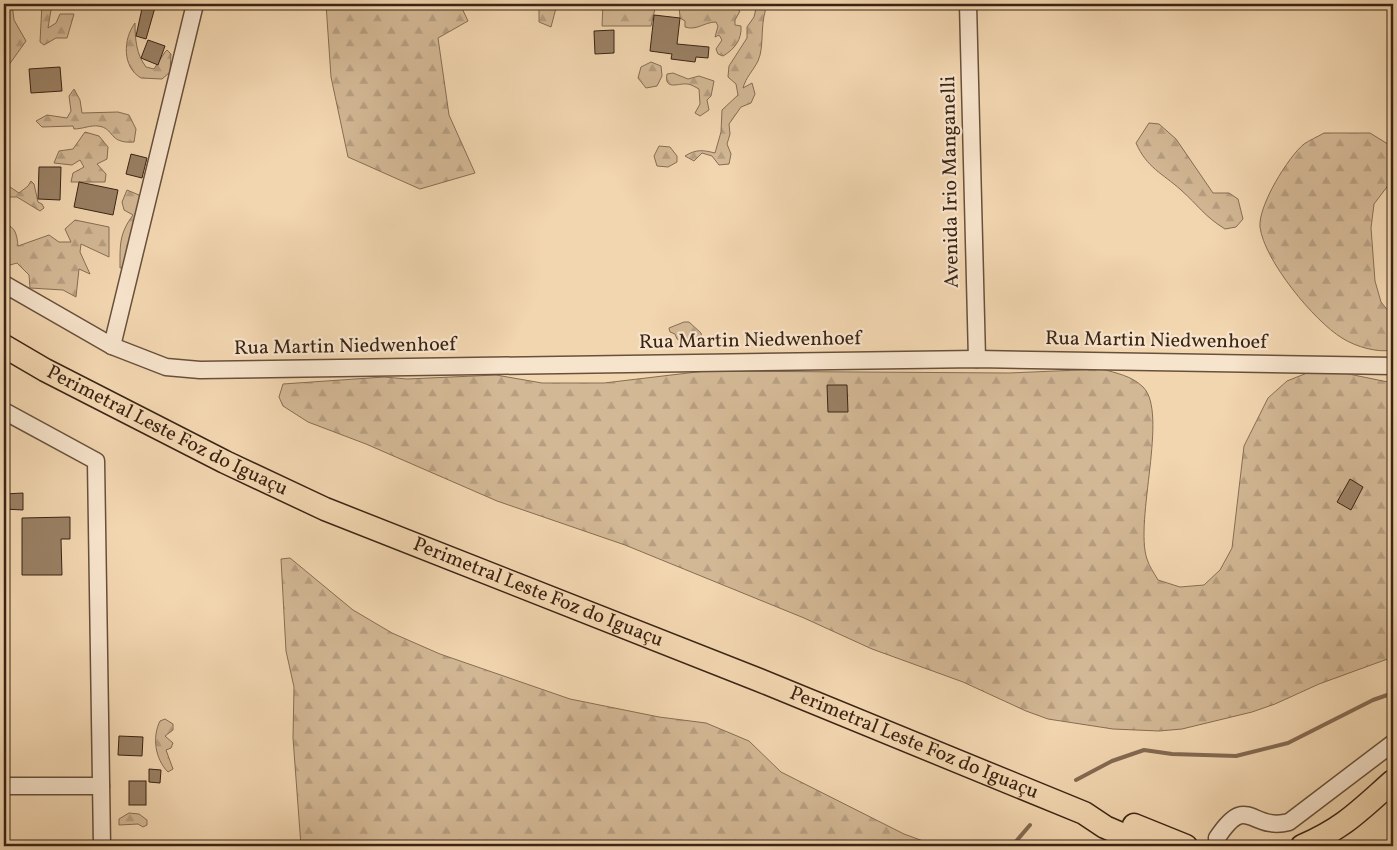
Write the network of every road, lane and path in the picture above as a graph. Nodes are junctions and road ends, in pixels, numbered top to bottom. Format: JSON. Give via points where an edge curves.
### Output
{"nodes":[{"id":1,"x":195,"y":4,"type":"edge"},
{"id":2,"x":968,"y":4,"type":"edge"},
{"id":3,"x":4,"y":284,"type":"edge"},
{"id":4,"x":4,"y":346,"type":"edge"},
{"id":5,"x":112,"y":346,"type":"junction"},
{"id":6,"x":977,"y":359,"type":"junction"},
{"id":7,"x":1393,"y":366,"type":"edge"},
{"id":8,"x":4,"y":412,"type":"edge"},
{"id":9,"x":1393,"y":743,"type":"edge"},
{"id":10,"x":1393,"y":781,"type":"edge"},
{"id":11,"x":4,"y":786,"type":"edge"},
{"id":12,"x":101,"y":786,"type":"junction"},
{"id":13,"x":1084,"y":813,"type":"junction"},
{"id":14,"x":1217,"y":838,"type":"dead end"},
{"id":15,"x":102,"y":846,"type":"edge"},
{"id":16,"x":1149,"y":846,"type":"edge"},
{"id":17,"x":1186,"y":846,"type":"edge"},
{"id":18,"x":1302,"y":846,"type":"edge"}],
"edges":[{"from":1,"to":5,"type":"street"},
{"from":2,"to":6,"type":"street","name":"Avenida Irio Manganelli"},
{"from":3,"to":5,"type":"street","name":"Rua Martin Niedwenhoef"},
{"from":4,"to":13,"type":"highway","name":"Perimetral Leste Foz do Iguaçu","via":[[225,462],[325,510],[758,680]]},
{"from":5,"to":6,"type":"street","name":"Rua Martin Niedwenhoef","via":[[166,367],[200,370]]},
{"from":6,"to":7,"type":"street","name":"Rua Martin Niedwenhoef"},
{"from":8,"to":12,"type":"street","via":[[96,461]]},
{"from":9,"to":14,"type":"street","via":[[1289,822],[1272,824],[1248,815],[1238,815],[1228,820]]},
{"from":10,"to":18,"type":"highway","via":[[1348,822]]},
{"from":11,"to":12,"type":"street"},
{"from":12,"to":15,"type":"street"},
{"from":13,"to":16,"type":"highway","name":"Perimetral Leste Foz do Iguaçu","via":[[1105,827]]},
{"from":13,"to":17,"type":"highway","name":"Perimetral Leste Foz do Iguaçu","via":[[1108,816]]}]}
